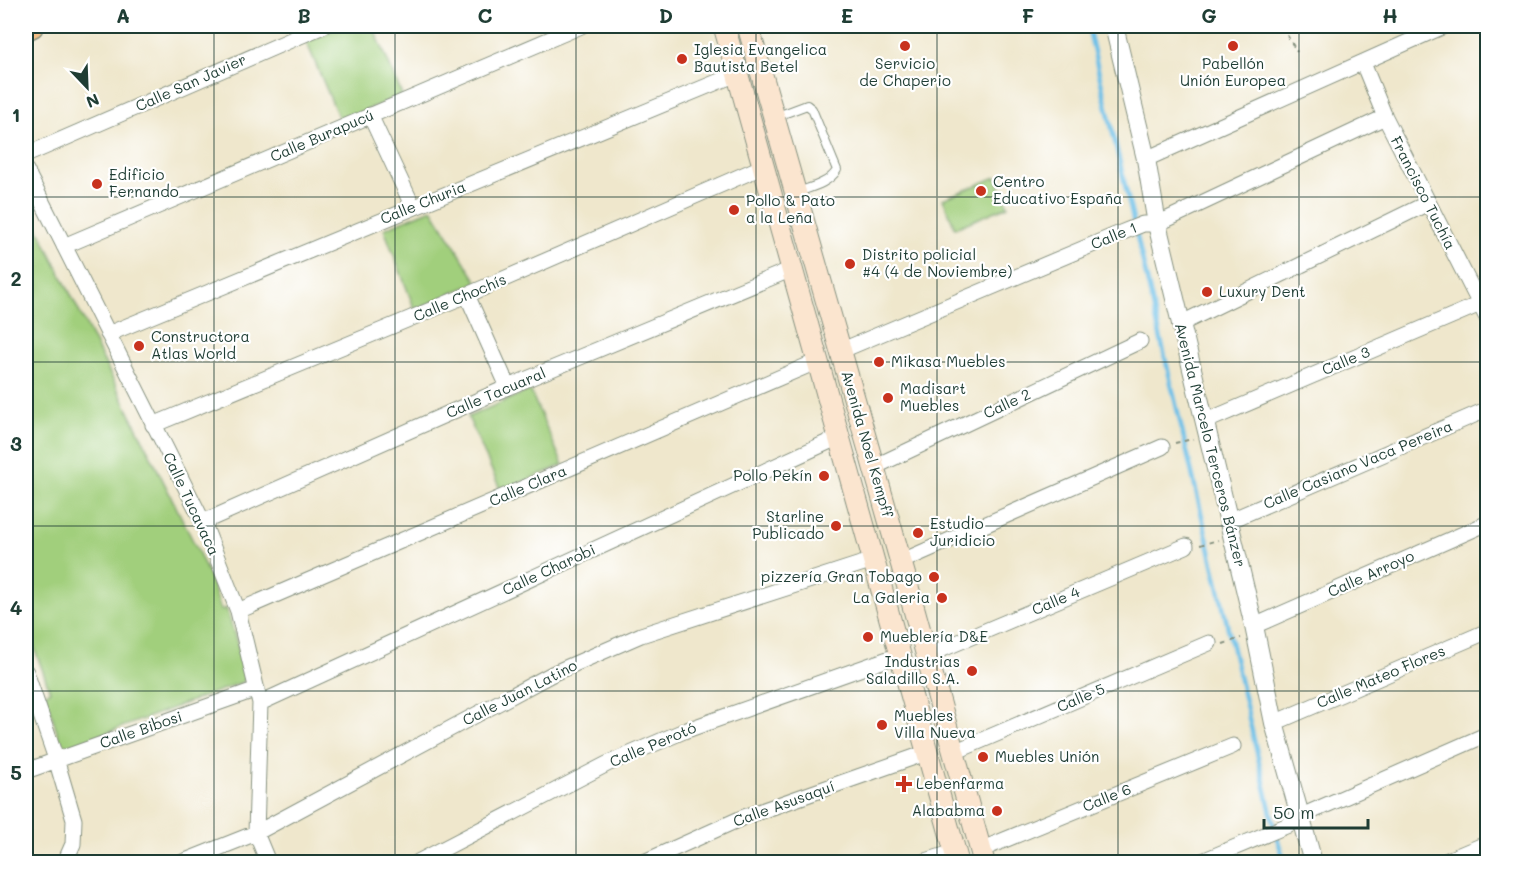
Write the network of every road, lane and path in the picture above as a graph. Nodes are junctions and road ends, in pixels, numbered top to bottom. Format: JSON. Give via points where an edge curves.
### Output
{"nodes":[{"id":1,"x":32,"y":26,"type":"edge"},
{"id":2,"x":323,"y":26,"type":"edge"},
{"id":3,"x":581,"y":26,"type":"edge"},
{"id":4,"x":724,"y":26,"type":"edge"},
{"id":5,"x":732,"y":26,"type":"edge"},
{"id":6,"x":1113,"y":26,"type":"edge"},
{"id":7,"x":1287,"y":26,"type":"edge"},
{"id":8,"x":1444,"y":26,"type":"edge"},
{"id":9,"x":26,"y":29,"type":"edge"},
{"id":10,"x":750,"y":32,"type":"edge"},
{"id":11,"x":1297,"y":52,"type":"dead end"},
{"id":12,"x":1363,"y":63,"type":"junction"},
{"id":13,"x":739,"y":73,"type":"junction"},
{"id":14,"x":370,"y":116,"type":"junction"},
{"id":15,"x":775,"y":117,"type":"junction"},
{"id":16,"x":1385,"y":117,"type":"junction"},
{"id":17,"x":26,"y":155,"type":"edge"},
{"id":18,"x":1146,"y":159,"type":"junction"},
{"id":19,"x":764,"y":166,"type":"junction"},
{"id":20,"x":26,"y":170,"type":"edge"},
{"id":21,"x":796,"y":192,"type":"junction"},
{"id":22,"x":1428,"y":202,"type":"junction"},
{"id":23,"x":413,"y":207,"type":"junction"},
{"id":24,"x":1150,"y":224,"type":"junction"},
{"id":25,"x":64,"y":246,"type":"junction"},
{"id":26,"x":794,"y":275,"type":"junction"},
{"id":27,"x":467,"y":296,"type":"junction"},
{"id":28,"x":1484,"y":304,"type":"edge"},
{"id":29,"x":1488,"y":320,"type":"edge"},
{"id":30,"x":1180,"y":324,"type":"junction"},
{"id":31,"x":108,"y":334,"type":"junction"},
{"id":32,"x":1140,"y":341,"type":"dead end"},
{"id":33,"x":840,"y":351,"type":"junction"},
{"id":34,"x":818,"y":361,"type":"junction"},
{"id":35,"x":508,"y":387,"type":"junction"},
{"id":36,"x":1488,"y":409,"type":"edge"},
{"id":37,"x":153,"y":425,"type":"junction"},
{"id":38,"x":1201,"y":430,"type":"junction"},
{"id":39,"x":837,"y":432,"type":"junction"},
{"id":40,"x":1167,"y":445,"type":"joint"},
{"id":41,"x":874,"y":467,"type":"junction"},
{"id":42,"x":1229,"y":521,"type":"junction"},
{"id":43,"x":203,"y":522,"type":"junction"},
{"id":44,"x":1488,"y":523,"type":"edge"},
{"id":45,"x":1219,"y":539,"type":"dead end"},
{"id":46,"x":1193,"y":546,"type":"joint"},
{"id":47,"x":873,"y":560,"type":"junction"},
{"id":48,"x":902,"y":568,"type":"junction"},
{"id":49,"x":238,"y":611,"type":"junction"},
{"id":50,"x":1488,"y":631,"type":"edge"},
{"id":51,"x":1248,"y":632,"type":"junction"},
{"id":52,"x":1214,"y":644,"type":"joint"},
{"id":53,"x":899,"y":655,"type":"junction"},
{"id":54,"x":926,"y":656,"type":"junction"},
{"id":55,"x":26,"y":672,"type":"edge"},
{"id":56,"x":259,"y":696,"type":"junction"},
{"id":57,"x":1274,"y":723,"type":"junction"},
{"id":58,"x":1488,"y":734,"type":"edge"},
{"id":59,"x":951,"y":745,"type":"junction"},
{"id":60,"x":1233,"y":746,"type":"dead end"},
{"id":61,"x":926,"y":753,"type":"junction"},
{"id":62,"x":56,"y":759,"type":"junction"},
{"id":63,"x":26,"y":771,"type":"edge"},
{"id":64,"x":1293,"y":822,"type":"junction"},
{"id":65,"x":256,"y":833,"type":"junction"},
{"id":66,"x":1488,"y":843,"type":"edge"},
{"id":67,"x":982,"y":856,"type":"edge"},
{"id":68,"x":956,"y":857,"type":"edge"},
{"id":69,"x":65,"y":862,"type":"edge"},
{"id":70,"x":183,"y":862,"type":"edge"},
{"id":71,"x":268,"y":862,"type":"edge"},
{"id":72,"x":418,"y":862,"type":"edge"},
{"id":73,"x":644,"y":862,"type":"edge"},
{"id":74,"x":923,"y":862,"type":"edge"},
{"id":75,"x":1200,"y":862,"type":"edge"},
{"id":76,"x":1312,"y":862,"type":"edge"},
{"id":77,"x":1443,"y":862,"type":"edge"}],
"edges":[{"from":1,"to":9,"type":"main road"},
{"from":2,"to":17,"type":"street","name":"Calle San Javier"},
{"from":3,"to":14,"type":"street","name":"Calle Burapucú"},
{"from":4,"to":13,"type":"main road","name":"Avenida Noel Kempff"},
{"from":5,"to":10,"type":"main road","via":[[741,40]]},
{"from":6,"to":18,"type":"street","name":"Avenida Marcelo Terceros Bánzer"},
{"from":7,"to":11,"type":"path","via":[[1287,35]]},
{"from":8,"to":12,"type":"street"},
{"from":10,"to":15,"type":"main road","name":"Avenida Noel Kempff"},
{"from":12,"to":16,"type":"street","name":"Francisco Tuchía"},
{"from":12,"to":18,"type":"street"},
{"from":13,"to":15,"type":"main road","via":[[752,72],[756,76]]},
{"from":13,"to":19,"type":"main road","name":"Avenida Noel Kempff"},
{"from":13,"to":23,"type":"street","name":"Calle Churia"},
{"from":14,"to":23,"type":"street"},
{"from":14,"to":25,"type":"street","name":"Calle Burapucú"},
{"from":15,"to":21,"type":"main road","name":"Avenida Noel Kempff"},
{"from":15,"to":21,"type":"lane","via":[[807,105],[812,109],[837,170],[834,177]]},
{"from":16,"to":22,"type":"street","name":"Francisco Tuchía"},
{"from":16,"to":24,"type":"street","name":"Calle 1"},
{"from":18,"to":24,"type":"street","name":"Avenida Marcelo Terceros Bánzer"},
{"from":19,"to":26,"type":"main road","name":"Avenida Noel Kempff"},
{"from":19,"to":27,"type":"street","name":"Calle Chochís"},
{"from":20,"to":25,"type":"street","name":"Calle Tucavaca"},
{"from":21,"to":33,"type":"main road","name":"Avenida Noel Kempff"},
{"from":22,"to":28,"type":"street","name":"Francisco Tuchía"},
{"from":22,"to":30,"type":"street"},
{"from":23,"to":31,"type":"street","name":"Calle Churia"},
{"from":24,"to":30,"type":"street","name":"Avenida Marcelo Terceros Bánzer"},
{"from":24,"to":33,"type":"street","name":"Calle 1"},
{"from":25,"to":31,"type":"street","name":"Calle Tucavaca"},
{"from":26,"to":33,"type":"main road","via":[[819,328]]},
{"from":26,"to":34,"type":"main road","name":"Avenida Noel Kempff"},
{"from":26,"to":35,"type":"street","name":"Calle Tacuaral"},
{"from":27,"to":35,"type":"street"},
{"from":27,"to":37,"type":"street","name":"Calle Chochís"},
{"from":28,"to":29,"type":"street","name":"Francisco Tuchía"},
{"from":28,"to":38,"type":"street","name":"Calle 3"},
{"from":30,"to":38,"type":"street","name":"Avenida Marcelo Terceros Bánzer"},
{"from":31,"to":37,"type":"street","name":"Calle Tucavaca"},
{"from":32,"to":41,"type":"street","name":"Calle 2"},
{"from":33,"to":39,"type":"main road","via":[[835,369]]},
{"from":33,"to":41,"type":"main road","name":"Avenida Noel Kempff"},
{"from":34,"to":39,"type":"main road","name":"Avenida Noel Kempff"},
{"from":34,"to":49,"type":"street","name":"Calle Clara"},
{"from":35,"to":43,"type":"street","name":"Calle Tacuaral"},
{"from":36,"to":42,"type":"street","name":"Calle Casiano Vaca Pereira"},
{"from":37,"to":43,"type":"street","name":"Calle Tucavaca"},
{"from":38,"to":40,"type":"path"},
{"from":38,"to":42,"type":"street","name":"Avenida Marcelo Terceros Bánzer"},
{"from":39,"to":47,"type":"main road","name":"Avenida Noel Kempff"},
{"from":39,"to":56,"type":"street","name":"Calle Charobi"},
{"from":40,"to":48,"type":"street"},
{"from":41,"to":48,"type":"main road","name":"Avenida Noel Kempff"},
{"from":42,"to":51,"type":"street","name":"Avenida Marcelo Terceros Bánzer"},
{"from":43,"to":49,"type":"street","name":"Calle Tucavaca"},
{"from":44,"to":51,"type":"street","name":"Calle Arroyo"},
{"from":45,"to":46,"type":"path"},
{"from":46,"to":54,"type":"street","name":"Calle 4"},
{"from":47,"to":53,"type":"main road","name":"Avenida Noel Kempff"},
{"from":47,"to":65,"type":"street","name":"Calle Juan Latino","via":[[641,635],[554,673]]},
{"from":48,"to":53,"type":"main road","via":[[908,634],[906,647]]},
{"from":48,"to":54,"type":"main road","name":"Avenida Noel Kempff"},
{"from":49,"to":56,"type":"street","name":"Calle Tucavaca"},
{"from":50,"to":57,"type":"street","name":"Calle Mateo Flores"},
{"from":51,"to":52,"type":"path"},
{"from":51,"to":57,"type":"street","name":"Avenida Marcelo Terceros Bánzer"},
{"from":52,"to":59,"type":"street","name":"Calle 5"},
{"from":53,"to":59,"type":"main road","via":[[921,676],[937,726]]},
{"from":53,"to":61,"type":"main road","name":"Avenida Noel Kempff"},
{"from":53,"to":72,"type":"street","name":"Calle Perotó","via":[[684,731],[608,764]]},
{"from":54,"to":59,"type":"main road","name":"Avenida Noel Kempff"},
{"from":55,"to":62,"type":"street"},
{"from":56,"to":62,"type":"street","name":"Calle Bibosi"},
{"from":56,"to":65,"type":"street","name":"Calle Tucavaca"},
{"from":57,"to":64,"type":"street","name":"Avenida Marcelo Terceros Bánzer"},
{"from":58,"to":64,"type":"street"},
{"from":59,"to":67,"type":"main road","name":"Avenida Noel Kempff"},
{"from":60,"to":67,"type":"street","name":"Calle 6"},
{"from":61,"to":68,"type":"main road","name":"Avenida Noel Kempff"},
{"from":61,"to":73,"type":"street","name":"Calle Asusaquí","via":[[744,817]]},
{"from":62,"to":63,"type":"street","name":"Calle Bibosi"},
{"from":62,"to":69,"type":"street","via":[[74,820],[73,844]]},
{"from":64,"to":75,"type":"street"},
{"from":64,"to":76,"type":"street","name":"Avenida Marcelo Terceros Bánzer"},
{"from":65,"to":70,"type":"street","name":"Calle Juan Latino"},
{"from":65,"to":71,"type":"street","name":"Calle Tucavaca"},
{"from":66,"to":77,"type":"street"},
{"from":68,"to":74,"type":"street"}]}
